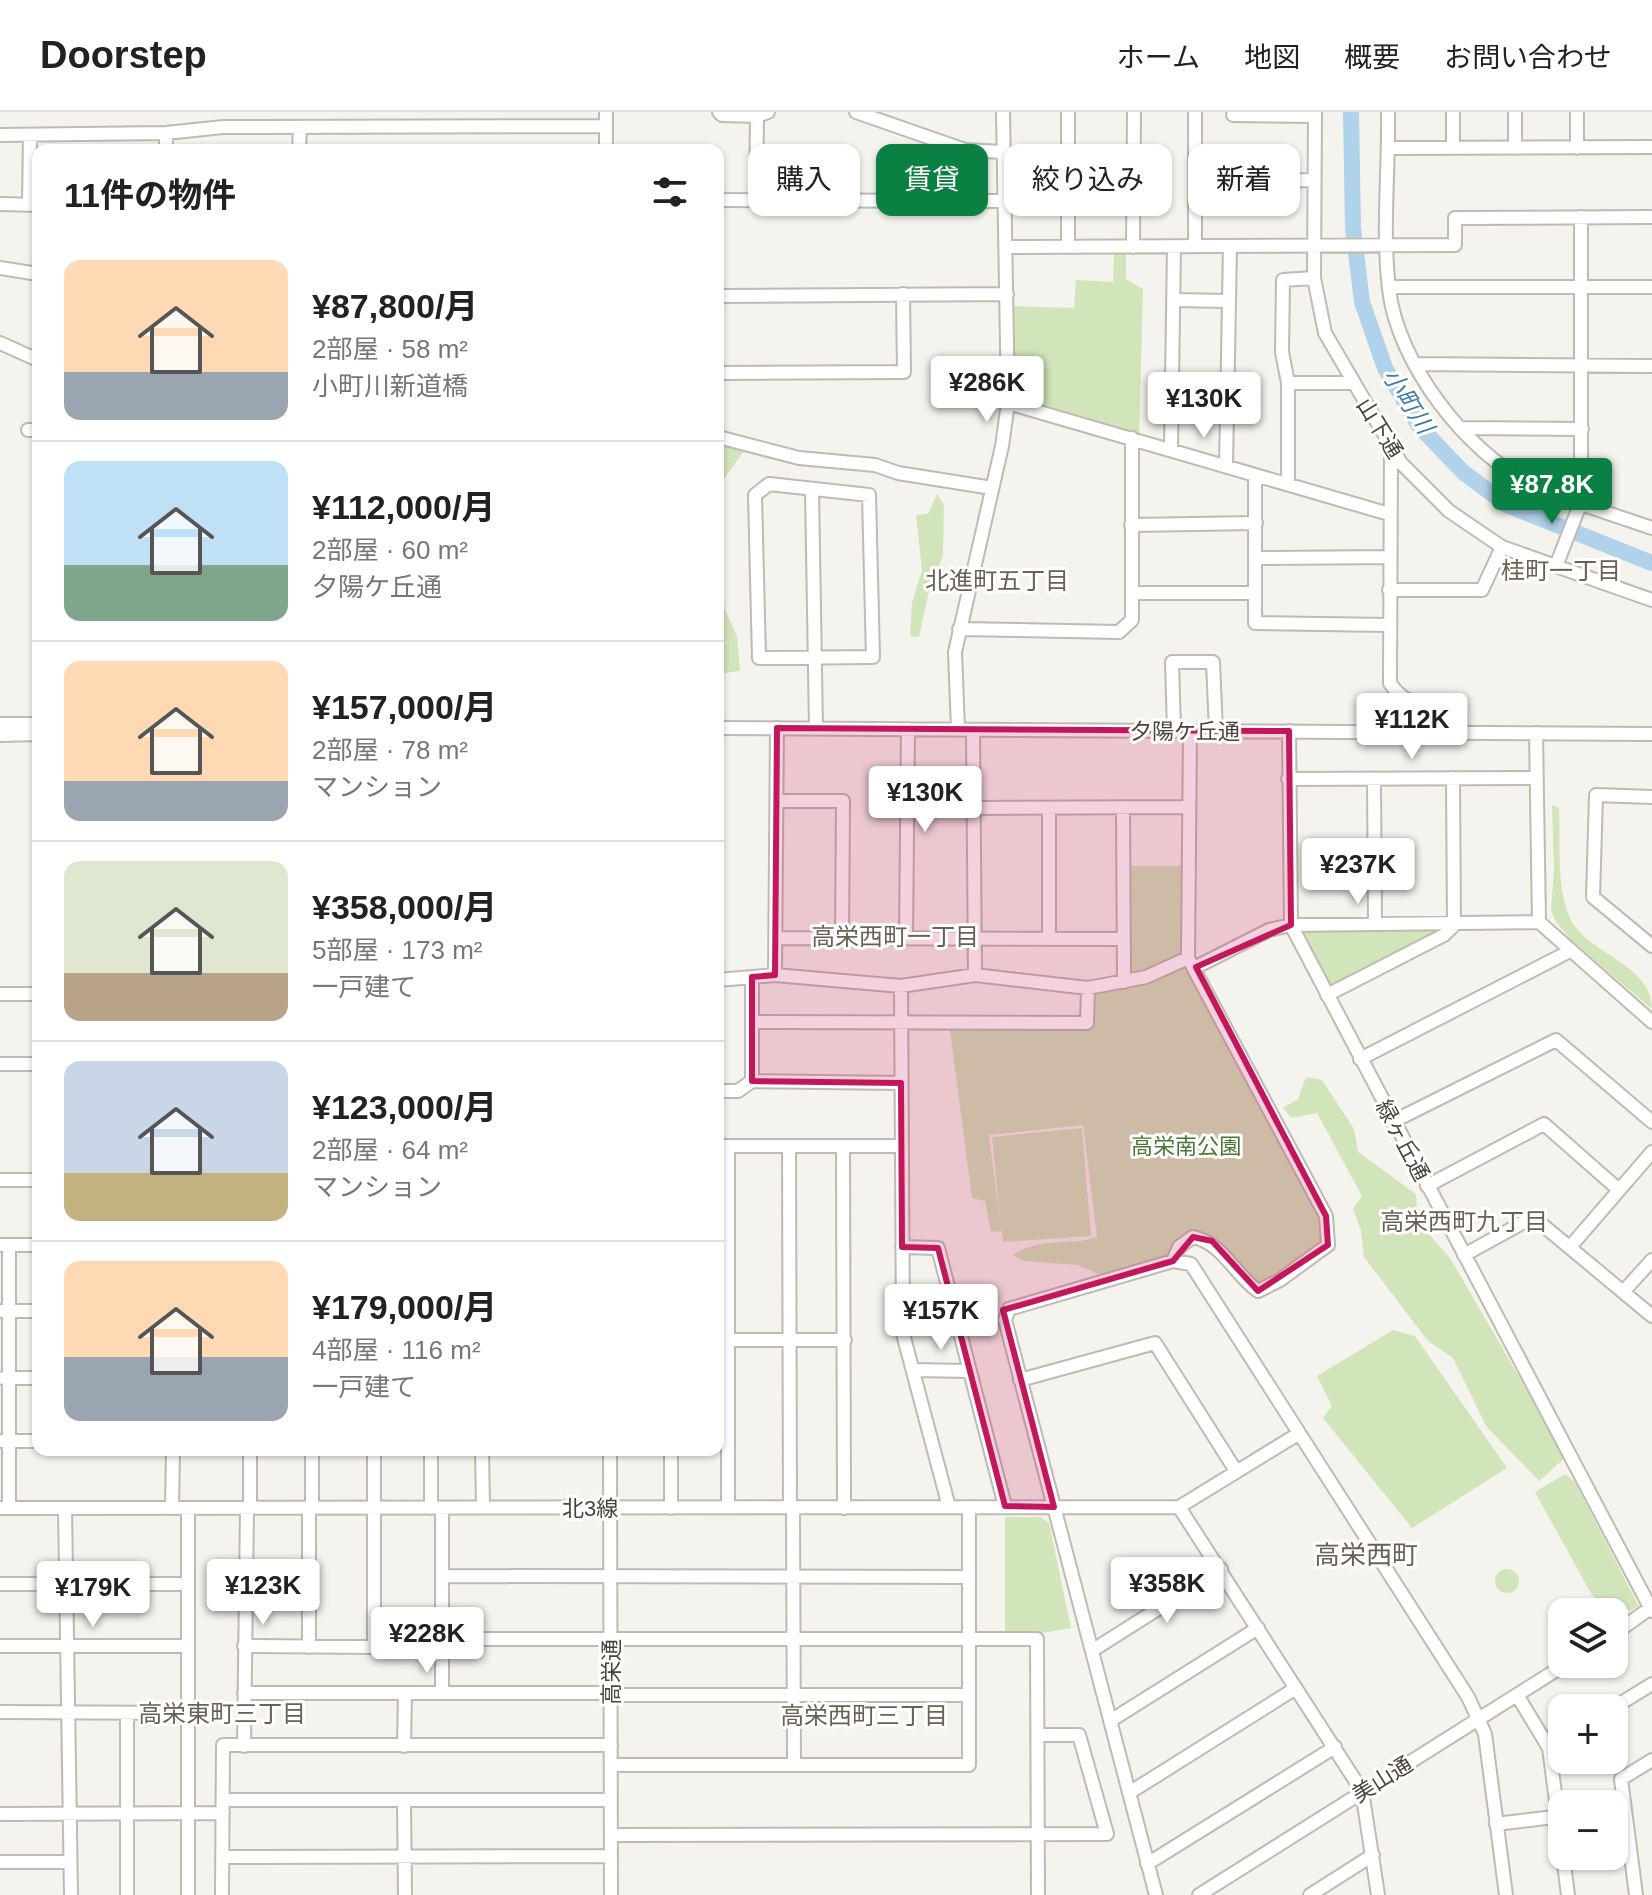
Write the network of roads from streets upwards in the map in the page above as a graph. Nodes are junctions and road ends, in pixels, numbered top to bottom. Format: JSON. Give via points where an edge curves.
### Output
{"nodes":[{"id":1,"x":430,"y":112,"type":"edge"},
{"id":2,"x":606,"y":112,"type":"edge"},
{"id":3,"x":719,"y":112,"type":"edge"},
{"id":4,"x":856,"y":112,"type":"edge"},
{"id":5,"x":1003,"y":112,"type":"edge"},
{"id":6,"x":1068,"y":112,"type":"edge"},
{"id":7,"x":1134,"y":112,"type":"edge"},
{"id":8,"x":1195,"y":112,"type":"edge"},
{"id":9,"x":1388,"y":112,"type":"edge"},
{"id":10,"x":1453,"y":112,"type":"edge"},
{"id":11,"x":1515,"y":112,"type":"edge"},
{"id":12,"x":1577,"y":112,"type":"edge"},
{"id":13,"x":763,"y":114,"type":"edge"},
{"id":14,"x":1315,"y":114,"type":"edge"},
{"id":15,"x":1233,"y":115,"type":"dead end"},
{"id":16,"x":430,"y":126,"type":"junction"},
{"id":17,"x":606,"y":126,"type":"junction"},
{"id":18,"x":300,"y":127,"type":"junction"},
{"id":19,"x":166,"y":133,"type":"junction"},
{"id":20,"x":0,"y":135,"type":"edge"},
{"id":21,"x":30,"y":135,"type":"junction"},
{"id":22,"x":166,"y":144,"type":"edge"},
{"id":23,"x":299,"y":144,"type":"edge"},
{"id":24,"x":606,"y":144,"type":"edge"},
{"id":25,"x":761,"y":144,"type":"edge"},
{"id":26,"x":1652,"y":147,"type":"edge"},
{"id":27,"x":1389,"y":148,"type":"junction"},
{"id":28,"x":1453,"y":148,"type":"junction"},
{"id":29,"x":1515,"y":148,"type":"junction"},
{"id":30,"x":1577,"y":148,"type":"junction"},
{"id":31,"x":1003,"y":152,"type":"junction"},
{"id":32,"x":32,"y":170,"type":"edge"},
{"id":33,"x":1300,"y":180,"type":"edge"},
{"id":34,"x":1314,"y":180,"type":"junction"},
{"id":35,"x":724,"y":200,"type":"edge"},
{"id":36,"x":748,"y":200,"type":"edge"},
{"id":37,"x":860,"y":200,"type":"edge"},
{"id":38,"x":1003,"y":201,"type":"junction"},
{"id":39,"x":0,"y":204,"type":"edge"},
{"id":40,"x":32,"y":205,"type":"edge"},
{"id":41,"x":1581,"y":217,"type":"junction"},
{"id":42,"x":1652,"y":217,"type":"edge"},
{"id":43,"x":1314,"y":245,"type":"junction"},
{"id":44,"x":1195,"y":246,"type":"junction"},
{"id":45,"x":1230,"y":246,"type":"junction"},
{"id":46,"x":1388,"y":246,"type":"junction"},
{"id":47,"x":1006,"y":247,"type":"junction"},
{"id":48,"x":1068,"y":247,"type":"junction"},
{"id":49,"x":1133,"y":247,"type":"junction"},
{"id":50,"x":1174,"y":247,"type":"junction"},
{"id":51,"x":0,"y":268,"type":"edge"},
{"id":52,"x":32,"y":273,"type":"edge"},
{"id":53,"x":1314,"y":278,"type":"junction"},
{"id":54,"x":1389,"y":287,"type":"junction"},
{"id":55,"x":1582,"y":287,"type":"junction"},
{"id":56,"x":1652,"y":287,"type":"edge"},
{"id":57,"x":903,"y":294,"type":"junction"},
{"id":58,"x":1007,"y":294,"type":"junction"},
{"id":59,"x":724,"y":296,"type":"edge"},
{"id":60,"x":1173,"y":300,"type":"junction"},
{"id":61,"x":1229,"y":301,"type":"junction"},
{"id":62,"x":0,"y":343,"type":"edge"},
{"id":63,"x":32,"y":357,"type":"edge"},
{"id":64,"x":1582,"y":363,"type":"junction"},
{"id":65,"x":1415,"y":364,"type":"junction"},
{"id":66,"x":1652,"y":366,"type":"edge"},
{"id":67,"x":724,"y":373,"type":"edge"},
{"id":68,"x":1288,"y":383,"type":"junction"},
{"id":69,"x":1352,"y":383,"type":"junction"},
{"id":70,"x":1008,"y":403,"type":"junction"},
{"id":71,"x":1461,"y":428,"type":"junction"},
{"id":72,"x":1582,"y":429,"type":"junction"},
{"id":73,"x":1132,"y":438,"type":"junction"},
{"id":74,"x":724,"y":439,"type":"edge"},
{"id":75,"x":1391,"y":446,"type":"junction"},
{"id":76,"x":1171,"y":449,"type":"junction"},
{"id":77,"x":1226,"y":466,"type":"junction"},
{"id":78,"x":1255,"y":475,"type":"junction"},
{"id":79,"x":1288,"y":483,"type":"junction"},
{"id":80,"x":992,"y":488,"type":"junction"},
{"id":81,"x":812,"y":490,"type":"junction"},
{"id":82,"x":1579,"y":507,"type":"junction"},
{"id":83,"x":1389,"y":514,"type":"junction"},
{"id":84,"x":1256,"y":523,"type":"junction"},
{"id":85,"x":1131,"y":525,"type":"junction"},
{"id":86,"x":1652,"y":528,"type":"edge"},
{"id":87,"x":1502,"y":547,"type":"junction"},
{"id":88,"x":1389,"y":557,"type":"junction"},
{"id":89,"x":1256,"y":558,"type":"junction"},
{"id":90,"x":1558,"y":560,"type":"junction"},
{"id":91,"x":1389,"y":590,"type":"junction"},
{"id":92,"x":1133,"y":593,"type":"junction"},
{"id":93,"x":1255,"y":593,"type":"junction"},
{"id":94,"x":1652,"y":600,"type":"edge"},
{"id":95,"x":1388,"y":625,"type":"junction"},
{"id":96,"x":959,"y":629,"type":"junction"},
{"id":97,"x":815,"y":658,"type":"junction"},
{"id":98,"x":0,"y":724,"type":"edge"},
{"id":99,"x":32,"y":724,"type":"edge"},
{"id":100,"x":724,"y":728,"type":"edge"},
{"id":101,"x":777,"y":728,"type":"junction"},
{"id":102,"x":816,"y":728,"type":"junction"},
{"id":103,"x":908,"y":729,"type":"junction"},
{"id":104,"x":958,"y":730,"type":"junction"},
{"id":105,"x":973,"y":730,"type":"junction"},
{"id":106,"x":1174,"y":731,"type":"junction"},
{"id":107,"x":1190,"y":731,"type":"junction"},
{"id":108,"x":1216,"y":731,"type":"junction"},
{"id":109,"x":1289,"y":731,"type":"junction"},
{"id":110,"x":1453,"y":732,"type":"junction"},
{"id":111,"x":1536,"y":733,"type":"junction"},
{"id":112,"x":32,"y":734,"type":"edge"},
{"id":113,"x":1652,"y":734,"type":"edge"},
{"id":114,"x":0,"y":735,"type":"edge"},
{"id":115,"x":1453,"y":778,"type":"junction"},
{"id":116,"x":1536,"y":778,"type":"junction"},
{"id":117,"x":1288,"y":779,"type":"junction"},
{"id":118,"x":1374,"y":779,"type":"junction"},
{"id":119,"x":1652,"y":797,"type":"edge"},
{"id":120,"x":777,"y":801,"type":"junction"},
{"id":121,"x":1189,"y":807,"type":"junction"},
{"id":122,"x":974,"y":808,"type":"junction"},
{"id":123,"x":1123,"y":808,"type":"junction"},
{"id":124,"x":1049,"y":809,"type":"junction"},
{"id":125,"x":1539,"y":922,"type":"junction"},
{"id":126,"x":1375,"y":924,"type":"junction"},
{"id":127,"x":1291,"y":925,"type":"junction"},
{"id":128,"x":1454,"y":925,"type":"junction"},
{"id":129,"x":776,"y":938,"type":"junction"},
{"id":130,"x":842,"y":938,"type":"junction"},
{"id":131,"x":906,"y":938,"type":"junction"},
{"id":132,"x":973,"y":938,"type":"junction"},
{"id":133,"x":1049,"y":938,"type":"junction"},
{"id":134,"x":1123,"y":939,"type":"junction"},
{"id":135,"x":1652,"y":946,"type":"edge"},
{"id":136,"x":1570,"y":951,"type":"junction"},
{"id":137,"x":1192,"y":962,"type":"junction"},
{"id":138,"x":775,"y":975,"type":"junction"},
{"id":139,"x":975,"y":975,"type":"junction"},
{"id":140,"x":752,"y":977,"type":"junction"},
{"id":141,"x":724,"y":979,"type":"edge"},
{"id":142,"x":1124,"y":982,"type":"junction"},
{"id":143,"x":901,"y":986,"type":"junction"},
{"id":144,"x":1088,"y":988,"type":"junction"},
{"id":145,"x":0,"y":994,"type":"edge"},
{"id":146,"x":32,"y":994,"type":"edge"},
{"id":147,"x":1327,"y":995,"type":"junction"},
{"id":148,"x":752,"y":1022,"type":"junction"},
{"id":149,"x":901,"y":1022,"type":"junction"},
{"id":150,"x":1652,"y":1022,"type":"edge"},
{"id":151,"x":1360,"y":1059,"type":"junction"},
{"id":152,"x":0,"y":1064,"type":"edge"},
{"id":153,"x":32,"y":1064,"type":"edge"},
{"id":154,"x":752,"y":1081,"type":"junction"},
{"id":155,"x":901,"y":1083,"type":"junction"},
{"id":156,"x":724,"y":1091,"type":"edge"},
{"id":157,"x":1392,"y":1122,"type":"junction"},
{"id":158,"x":1652,"y":1122,"type":"edge"},
{"id":159,"x":724,"y":1146,"type":"edge"},
{"id":160,"x":789,"y":1146,"type":"junction"},
{"id":161,"x":843,"y":1146,"type":"junction"},
{"id":162,"x":902,"y":1146,"type":"junction"},
{"id":163,"x":1652,"y":1152,"type":"edge"},
{"id":164,"x":0,"y":1180,"type":"edge"},
{"id":165,"x":32,"y":1180,"type":"edge"},
{"id":166,"x":1427,"y":1186,"type":"junction"},
{"id":167,"x":1619,"y":1190,"type":"junction"},
{"id":168,"x":4,"y":1245,"type":"edge"},
{"id":169,"x":32,"y":1245,"type":"edge"},
{"id":170,"x":902,"y":1247,"type":"junction"},
{"id":171,"x":1570,"y":1247,"type":"junction"},
{"id":172,"x":1464,"y":1255,"type":"junction"},
{"id":173,"x":1652,"y":1260,"type":"edge"},
{"id":174,"x":1173,"y":1261,"type":"junction"},
{"id":175,"x":1623,"y":1292,"type":"junction"},
{"id":176,"x":4,"y":1311,"type":"edge"},
{"id":177,"x":32,"y":1311,"type":"edge"},
{"id":178,"x":1652,"y":1316,"type":"edge"},
{"id":179,"x":724,"y":1340,"type":"edge"},
{"id":180,"x":790,"y":1340,"type":"junction"},
{"id":181,"x":845,"y":1340,"type":"junction"},
{"id":182,"x":913,"y":1370,"type":"junction"},
{"id":183,"x":969,"y":1371,"type":"junction"},
{"id":184,"x":724,"y":1373,"type":"edge"},
{"id":185,"x":4,"y":1378,"type":"edge"},
{"id":186,"x":32,"y":1378,"type":"edge"},
{"id":187,"x":1020,"y":1380,"type":"junction"},
{"id":188,"x":1298,"y":1434,"type":"junction"},
{"id":189,"x":4,"y":1441,"type":"edge"},
{"id":190,"x":32,"y":1441,"type":"edge"},
{"id":191,"x":173,"y":1456,"type":"edge"},
{"id":192,"x":250,"y":1456,"type":"edge"},
{"id":193,"x":312,"y":1456,"type":"edge"},
{"id":194,"x":374,"y":1456,"type":"edge"},
{"id":195,"x":432,"y":1456,"type":"edge"},
{"id":196,"x":482,"y":1456,"type":"edge"},
{"id":197,"x":610,"y":1456,"type":"edge"},
{"id":198,"x":671,"y":1456,"type":"edge"},
{"id":199,"x":1236,"y":1471,"type":"junction"},
{"id":200,"x":1005,"y":1506,"type":"junction"},
{"id":201,"x":483,"y":1507,"type":"junction"},
{"id":202,"x":728,"y":1507,"type":"junction"},
{"id":203,"x":791,"y":1507,"type":"junction"},
{"id":204,"x":949,"y":1507,"type":"junction"},
{"id":205,"x":969,"y":1507,"type":"junction"},
{"id":206,"x":1054,"y":1507,"type":"junction"},
{"id":207,"x":1179,"y":1507,"type":"junction"},
{"id":208,"x":4,"y":1508,"type":"edge"},
{"id":209,"x":65,"y":1508,"type":"junction"},
{"id":210,"x":172,"y":1508,"type":"junction"},
{"id":211,"x":188,"y":1508,"type":"junction"},
{"id":212,"x":248,"y":1508,"type":"junction"},
{"id":213,"x":311,"y":1508,"type":"junction"},
{"id":214,"x":375,"y":1508,"type":"junction"},
{"id":215,"x":436,"y":1508,"type":"junction"},
{"id":216,"x":611,"y":1508,"type":"junction"},
{"id":217,"x":671,"y":1508,"type":"junction"},
{"id":218,"x":844,"y":1508,"type":"junction"},
{"id":219,"x":1221,"y":1569,"type":"junction"},
{"id":220,"x":443,"y":1576,"type":"junction"},
{"id":221,"x":610,"y":1577,"type":"junction"},
{"id":222,"x":969,"y":1577,"type":"junction"},
{"id":223,"x":794,"y":1578,"type":"junction"},
{"id":224,"x":66,"y":1583,"type":"junction"},
{"id":225,"x":0,"y":1584,"type":"edge"},
{"id":226,"x":186,"y":1584,"type":"junction"},
{"id":227,"x":1651,"y":1609,"type":"edge"},
{"id":228,"x":1628,"y":1625,"type":"edge"},
{"id":229,"x":1258,"y":1628,"type":"junction"},
{"id":230,"x":442,"y":1639,"type":"junction"},
{"id":231,"x":611,"y":1639,"type":"junction"},
{"id":232,"x":794,"y":1639,"type":"junction"},
{"id":233,"x":970,"y":1639,"type":"junction"},
{"id":234,"x":0,"y":1646,"type":"edge"},
{"id":235,"x":185,"y":1646,"type":"junction"},
{"id":236,"x":244,"y":1646,"type":"junction"},
{"id":237,"x":67,"y":1647,"type":"junction"},
{"id":238,"x":309,"y":1647,"type":"junction"},
{"id":239,"x":1093,"y":1650,"type":"junction"},
{"id":240,"x":1548,"y":1675,"type":"edge"},
{"id":241,"x":1652,"y":1684,"type":"edge"},
{"id":242,"x":1296,"y":1688,"type":"junction"},
{"id":243,"x":244,"y":1693,"type":"junction"},
{"id":244,"x":405,"y":1693,"type":"junction"},
{"id":245,"x":442,"y":1693,"type":"junction"},
{"id":246,"x":610,"y":1694,"type":"junction"},
{"id":247,"x":794,"y":1695,"type":"junction"},
{"id":248,"x":969,"y":1695,"type":"junction"},
{"id":249,"x":1517,"y":1695,"type":"junction"},
{"id":250,"x":1628,"y":1699,"type":"edge"},
{"id":251,"x":0,"y":1712,"type":"edge"},
{"id":252,"x":68,"y":1712,"type":"junction"},
{"id":253,"x":127,"y":1713,"type":"junction"},
{"id":254,"x":186,"y":1713,"type":"junction"},
{"id":255,"x":1479,"y":1719,"type":"junction"},
{"id":256,"x":1110,"y":1721,"type":"junction"},
{"id":257,"x":1038,"y":1735,"type":"junction"},
{"id":258,"x":611,"y":1745,"type":"junction"},
{"id":259,"x":244,"y":1746,"type":"junction"},
{"id":260,"x":404,"y":1746,"type":"junction"},
{"id":261,"x":1548,"y":1746,"type":"edge"},
{"id":262,"x":1335,"y":1747,"type":"junction"},
{"id":263,"x":1652,"y":1760,"type":"edge"},
{"id":264,"x":794,"y":1764,"type":"junction"},
{"id":265,"x":611,"y":1765,"type":"junction"},
{"id":266,"x":1620,"y":1790,"type":"edge"},
{"id":267,"x":1362,"y":1791,"type":"junction"},
{"id":268,"x":1129,"y":1793,"type":"junction"},
{"id":269,"x":611,"y":1800,"type":"junction"},
{"id":270,"x":404,"y":1801,"type":"junction"},
{"id":271,"x":223,"y":1806,"type":"junction"},
{"id":272,"x":0,"y":1814,"type":"edge"},
{"id":273,"x":69,"y":1814,"type":"junction"},
{"id":274,"x":127,"y":1814,"type":"junction"},
{"id":275,"x":187,"y":1814,"type":"junction"},
{"id":276,"x":1548,"y":1818,"type":"edge"},
{"id":277,"x":1496,"y":1824,"type":"junction"},
{"id":278,"x":1037,"y":1833,"type":"junction"},
{"id":279,"x":611,"y":1835,"type":"junction"},
{"id":280,"x":1628,"y":1854,"type":"edge"},
{"id":281,"x":1373,"y":1855,"type":"junction"},
{"id":282,"x":611,"y":1856,"type":"junction"},
{"id":283,"x":223,"y":1857,"type":"junction"},
{"id":284,"x":405,"y":1857,"type":"junction"},
{"id":285,"x":0,"y":1862,"type":"edge"},
{"id":286,"x":70,"y":1862,"type":"junction"},
{"id":287,"x":1147,"y":1864,"type":"junction"},
{"id":288,"x":1565,"y":1870,"type":"edge"},
{"id":289,"x":71,"y":1895,"type":"edge"},
{"id":290,"x":127,"y":1895,"type":"edge"},
{"id":291,"x":188,"y":1895,"type":"edge"},
{"id":292,"x":222,"y":1895,"type":"edge"},
{"id":293,"x":405,"y":1895,"type":"edge"},
{"id":294,"x":611,"y":1895,"type":"edge"},
{"id":295,"x":1038,"y":1895,"type":"edge"},
{"id":296,"x":1156,"y":1895,"type":"edge"},
{"id":297,"x":1199,"y":1895,"type":"edge"},
{"id":298,"x":1310,"y":1895,"type":"edge"},
{"id":299,"x":1378,"y":1895,"type":"edge"},
{"id":300,"x":1506,"y":1895,"type":"edge"},
{"id":301,"x":1568,"y":1895,"type":"edge"},
{"id":302,"x":1636,"y":1895,"type":"edge"}],
"edges":[{"from":1,"to":16,"type":"street"},
{"from":2,"to":17,"type":"street"},
{"from":3,"to":13,"type":"street"},
{"from":4,"to":31,"type":"street","via":[[965,150]]},
{"from":5,"to":31,"type":"street"},
{"from":6,"to":48,"type":"street"},
{"from":7,"to":49,"type":"street"},
{"from":8,"to":44,"type":"street"},
{"from":9,"to":27,"type":"street"},
{"from":10,"to":28,"type":"street"},
{"from":11,"to":29,"type":"street"},
{"from":12,"to":30,"type":"street"},
{"from":13,"to":25,"type":"street"},
{"from":14,"to":15,"type":"street"},
{"from":14,"to":34,"type":"street","name":"山下通"},
{"from":16,"to":17,"type":"street"},
{"from":16,"to":18,"type":"street"},
{"from":17,"to":24,"type":"street"},
{"from":18,"to":19,"type":"street"},
{"from":18,"to":23,"type":"street"},
{"from":19,"to":21,"type":"street"},
{"from":19,"to":22,"type":"street"},
{"from":20,"to":21,"type":"street"},
{"from":21,"to":32,"type":"street"},
{"from":26,"to":30,"type":"street"},
{"from":27,"to":28,"type":"street"},
{"from":27,"to":46,"type":"street"},
{"from":28,"to":29,"type":"street"},
{"from":29,"to":30,"type":"street"},
{"from":31,"to":38,"type":"street"},
{"from":33,"to":34,"type":"street"},
{"from":34,"to":43,"type":"street","name":"山下通"},
{"from":35,"to":36,"type":"street"},
{"from":37,"to":38,"type":"street"},
{"from":38,"to":47,"type":"street"},
{"from":39,"to":40,"type":"street"},
{"from":41,"to":42,"type":"street"},
{"from":41,"to":46,"type":"street","via":[[1455,218],[1455,245]]},
{"from":41,"to":55,"type":"street"},
{"from":43,"to":45,"type":"street"},
{"from":43,"to":46,"type":"street"},
{"from":43,"to":53,"type":"street","name":"山下通"},
{"from":44,"to":45,"type":"street"},
{"from":44,"to":50,"type":"street"},
{"from":45,"to":61,"type":"street"},
{"from":46,"to":54,"type":"street"},
{"from":47,"to":48,"type":"street"},
{"from":47,"to":58,"type":"street"},
{"from":48,"to":49,"type":"street"},
{"from":49,"to":50,"type":"street"},
{"from":50,"to":60,"type":"street"},
{"from":51,"to":52,"type":"street"},
{"from":53,"to":68,"type":"street","via":[[1283,280],[1282,352]]},
{"from":53,"to":69,"type":"street","name":"山下通","via":[[1325,333]]},
{"from":54,"to":55,"type":"street"},
{"from":54,"to":65,"type":"street","via":[[1394,319]]},
{"from":55,"to":56,"type":"street"},
{"from":55,"to":64,"type":"street"},
{"from":57,"to":58,"type":"street"},
{"from":57,"to":59,"type":"street"},
{"from":57,"to":67,"type":"street","via":[[904,372]]},
{"from":58,"to":70,"type":"street"},
{"from":60,"to":61,"type":"street"},
{"from":60,"to":76,"type":"street"},
{"from":61,"to":77,"type":"street"},
{"from":62,"to":63,"type":"street"},
{"from":64,"to":65,"type":"street"},
{"from":64,"to":66,"type":"street"},
{"from":64,"to":72,"type":"street"},
{"from":65,"to":71,"type":"street"},
{"from":68,"to":69,"type":"street"},
{"from":68,"to":79,"type":"street"},
{"from":69,"to":75,"type":"street","name":"山下通"},
{"from":70,"to":73,"type":"street"},
{"from":70,"to":80,"type":"street"},
{"from":71,"to":72,"type":"street"},
{"from":71,"to":82,"type":"street","via":[[1530,483]]},
{"from":72,"to":82,"type":"street"},
{"from":73,"to":76,"type":"street"},
{"from":73,"to":85,"type":"street"},
{"from":74,"to":80,"type":"street","via":[[784,456],[875,465]]},
{"from":75,"to":83,"type":"street"},
{"from":75,"to":87,"type":"street","name":"山下通","via":[[1449,511]]},
{"from":76,"to":77,"type":"street"},
{"from":77,"to":78,"type":"street"},
{"from":78,"to":79,"type":"street"},
{"from":78,"to":84,"type":"street"},
{"from":79,"to":83,"type":"street"},
{"from":80,"to":96,"type":"street"},
{"from":81,"to":97,"type":"street"},
{"from":81,"to":97,"type":"street","via":[[869,495],[873,657]]},
{"from":81,"to":97,"type":"street","via":[[769,484],[755,495],[759,658]]},
{"from":82,"to":86,"type":"street"},
{"from":82,"to":90,"type":"street"},
{"from":83,"to":88,"type":"street"},
{"from":84,"to":85,"type":"street"},
{"from":84,"to":89,"type":"street"},
{"from":85,"to":92,"type":"street"},
{"from":87,"to":90,"type":"street","name":"山下通"},
{"from":87,"to":91,"type":"street","via":[[1482,590]]},
{"from":88,"to":89,"type":"street"},
{"from":88,"to":91,"type":"street"},
{"from":89,"to":93,"type":"street"},
{"from":90,"to":94,"type":"street","name":"山下通"},
{"from":91,"to":95,"type":"street"},
{"from":92,"to":93,"type":"street"},
{"from":92,"to":96,"type":"street","via":[[1132,620],[1119,632]]},
{"from":93,"to":95,"type":"street","via":[[1255,623]]},
{"from":95,"to":110,"type":"street","via":[[1390,683],[1409,703],[1449,705]]},
{"from":96,"to":104,"type":"street"},
{"from":97,"to":102,"type":"street"},
{"from":98,"to":99,"type":"street"},
{"from":100,"to":101,"type":"street","name":"夕陽ケ丘通"},
{"from":101,"to":102,"type":"street","name":"夕陽ケ丘通"},
{"from":101,"to":120,"type":"street"},
{"from":102,"to":103,"type":"street","name":"夕陽ケ丘通"},
{"from":103,"to":104,"type":"street","name":"夕陽ケ丘通"},
{"from":103,"to":131,"type":"street"},
{"from":104,"to":105,"type":"street","name":"夕陽ケ丘通"},
{"from":105,"to":106,"type":"street","name":"夕陽ケ丘通"},
{"from":105,"to":122,"type":"street"},
{"from":106,"to":107,"type":"street","name":"夕陽ケ丘通"},
{"from":106,"to":108,"type":"street","via":[[1172,662],[1213,662]]},
{"from":107,"to":108,"type":"street","name":"夕陽ケ丘通"},
{"from":107,"to":121,"type":"street"},
{"from":108,"to":109,"type":"street","name":"夕陽ケ丘通"},
{"from":109,"to":110,"type":"street","name":"夕陽ケ丘通"},
{"from":109,"to":117,"type":"street","name":"緑ヶ丘通"},
{"from":110,"to":111,"type":"street","name":"夕陽ケ丘通"},
{"from":111,"to":113,"type":"street","name":"夕陽ケ丘通"},
{"from":111,"to":116,"type":"street"},
{"from":112,"to":114,"type":"street"},
{"from":115,"to":116,"type":"street"},
{"from":115,"to":118,"type":"street"},
{"from":115,"to":128,"type":"street"},
{"from":116,"to":125,"type":"street"},
{"from":117,"to":118,"type":"street"},
{"from":117,"to":127,"type":"street","name":"緑ヶ丘通"},
{"from":118,"to":126,"type":"street"},
{"from":119,"to":135,"type":"street","via":[[1596,795],[1593,897]]},
{"from":120,"to":129,"type":"street"},
{"from":120,"to":130,"type":"street","via":[[843,801]]},
{"from":121,"to":123,"type":"street"},
{"from":121,"to":137,"type":"street"},
{"from":122,"to":124,"type":"street"},
{"from":122,"to":132,"type":"street"},
{"from":123,"to":124,"type":"street"},
{"from":123,"to":134,"type":"street"},
{"from":124,"to":133,"type":"street"},
{"from":125,"to":128,"type":"street"},
{"from":125,"to":136,"type":"street"},
{"from":126,"to":127,"type":"street"},
{"from":126,"to":128,"type":"street"},
{"from":127,"to":137,"type":"street"},
{"from":127,"to":147,"type":"street","name":"緑ヶ丘通"},
{"from":128,"to":147,"type":"street"},
{"from":129,"to":130,"type":"street"},
{"from":129,"to":138,"type":"street"},
{"from":130,"to":131,"type":"street"},
{"from":131,"to":132,"type":"street"},
{"from":132,"to":133,"type":"street"},
{"from":132,"to":139,"type":"street"},
{"from":133,"to":134,"type":"street"},
{"from":134,"to":142,"type":"street"},
{"from":136,"to":150,"type":"street"},
{"from":136,"to":151,"type":"street"},
{"from":137,"to":142,"type":"street"},
{"from":137,"to":174,"type":"street","via":[[1326,1216],[1328,1245],[1258,1291],[1241,1279],[1212,1241],[1193,1237],[1179,1247]]},
{"from":138,"to":140,"type":"street"},
{"from":138,"to":143,"type":"street"},
{"from":139,"to":143,"type":"street"},
{"from":139,"to":144,"type":"street"},
{"from":140,"to":141,"type":"street"},
{"from":140,"to":148,"type":"street"},
{"from":142,"to":144,"type":"street"},
{"from":143,"to":149,"type":"street"},
{"from":144,"to":149,"type":"street","via":[[1087,1023]]},
{"from":145,"to":146,"type":"street"},
{"from":147,"to":151,"type":"street","name":"緑ヶ丘通"},
{"from":148,"to":149,"type":"street"},
{"from":148,"to":154,"type":"street"},
{"from":149,"to":155,"type":"street"},
{"from":151,"to":157,"type":"street","name":"緑ヶ丘通"},
{"from":152,"to":153,"type":"street"},
{"from":154,"to":155,"type":"street"},
{"from":154,"to":156,"type":"street","via":[[738,1091]]},
{"from":155,"to":162,"type":"street"},
{"from":157,"to":158,"type":"street","via":[[1556,1040]]},
{"from":157,"to":166,"type":"street","name":"緑ヶ丘通"},
{"from":159,"to":160,"type":"street"},
{"from":160,"to":161,"type":"street"},
{"from":160,"to":180,"type":"street"},
{"from":161,"to":162,"type":"street"},
{"from":161,"to":181,"type":"street"},
{"from":162,"to":170,"type":"street"},
{"from":163,"to":167,"type":"street"},
{"from":164,"to":165,"type":"street"},
{"from":166,"to":167,"type":"street","via":[[1544,1124]]},
{"from":166,"to":172,"type":"street","name":"緑ヶ丘通"},
{"from":167,"to":171,"type":"street"},
{"from":168,"to":169,"type":"street"},
{"from":168,"to":176,"type":"street"},
{"from":170,"to":182,"type":"street","via":[[903,1334]]},
{"from":170,"to":183,"type":"street","via":[[938,1248]]},
{"from":171,"to":172,"type":"street","via":[[1533,1217]]},
{"from":171,"to":175,"type":"street"},
{"from":172,"to":227,"type":"street","name":"緑ヶ丘通"},
{"from":173,"to":175,"type":"street"},
{"from":174,"to":187,"type":"street","via":[[1009,1309],[1005,1320]]},
{"from":174,"to":188,"type":"street","via":[[1191,1264]]},
{"from":175,"to":178,"type":"street"},
{"from":176,"to":177,"type":"street"},
{"from":176,"to":185,"type":"street"},
{"from":179,"to":180,"type":"street"},
{"from":180,"to":181,"type":"street"},
{"from":180,"to":203,"type":"street"},
{"from":181,"to":218,"type":"street"},
{"from":182,"to":183,"type":"street"},
{"from":182,"to":204,"type":"street"},
{"from":183,"to":200,"type":"street"},
{"from":184,"to":202,"type":"street"},
{"from":185,"to":186,"type":"street"},
{"from":185,"to":189,"type":"street"},
{"from":187,"to":199,"type":"street","via":[[1155,1343]]},
{"from":187,"to":206,"type":"street"},
{"from":188,"to":199,"type":"street"},
{"from":188,"to":255,"type":"street"},
{"from":189,"to":190,"type":"street"},
{"from":189,"to":208,"type":"street"},
{"from":191,"to":210,"type":"street"},
{"from":192,"to":212,"type":"street"},
{"from":193,"to":213,"type":"street"},
{"from":194,"to":214,"type":"street"},
{"from":195,"to":215,"type":"street"},
{"from":196,"to":201,"type":"street"},
{"from":197,"to":216,"type":"street","name":"高栄通"},
{"from":198,"to":217,"type":"street"},
{"from":199,"to":207,"type":"street"},
{"from":200,"to":205,"type":"street","name":"北3線"},
{"from":200,"to":206,"type":"street","name":"北3線"},
{"from":201,"to":215,"type":"street","name":"北3線"},
{"from":201,"to":216,"type":"street","name":"北3線"},
{"from":202,"to":203,"type":"street","name":"北3線"},
{"from":202,"to":217,"type":"street","name":"北3線"},
{"from":203,"to":218,"type":"street","name":"北3線"},
{"from":203,"to":223,"type":"street"},
{"from":204,"to":205,"type":"street","name":"北3線"},
{"from":204,"to":218,"type":"street","name":"北3線"},
{"from":205,"to":222,"type":"street"},
{"from":206,"to":207,"type":"street","name":"北3線"},
{"from":206,"to":239,"type":"street"},
{"from":207,"to":219,"type":"street"},
{"from":208,"to":209,"type":"street","name":"北3線"},
{"from":209,"to":210,"type":"street","name":"北3線"},
{"from":209,"to":224,"type":"street"},
{"from":210,"to":211,"type":"street","name":"北3線"},
{"from":211,"to":212,"type":"street","name":"北3線"},
{"from":211,"to":226,"type":"street"},
{"from":212,"to":213,"type":"street","name":"北3線"},
{"from":212,"to":236,"type":"street"},
{"from":213,"to":214,"type":"street","name":"北3線"},
{"from":213,"to":238,"type":"street"},
{"from":214,"to":215,"type":"street","name":"北3線"},
{"from":214,"to":238,"type":"street","via":[[374,1647]]},
{"from":215,"to":220,"type":"street"},
{"from":216,"to":217,"type":"street","name":"北3線"},
{"from":216,"to":221,"type":"street","name":"高栄通"},
{"from":219,"to":229,"type":"street"},
{"from":219,"to":239,"type":"street"},
{"from":220,"to":221,"type":"street"},
{"from":220,"to":230,"type":"street"},
{"from":221,"to":223,"type":"street"},
{"from":221,"to":231,"type":"street","name":"高栄通"},
{"from":222,"to":223,"type":"street"},
{"from":222,"to":233,"type":"street"},
{"from":223,"to":232,"type":"street"},
{"from":224,"to":225,"type":"street"},
{"from":224,"to":226,"type":"street"},
{"from":224,"to":237,"type":"street"},
{"from":226,"to":235,"type":"street"},
{"from":227,"to":228,"type":"street"},
{"from":229,"to":242,"type":"street"},
{"from":229,"to":256,"type":"street"},
{"from":230,"to":231,"type":"street"},
{"from":230,"to":245,"type":"street"},
{"from":231,"to":232,"type":"street"},
{"from":231,"to":246,"type":"street","name":"高栄通"},
{"from":232,"to":233,"type":"street"},
{"from":232,"to":247,"type":"street"},
{"from":233,"to":248,"type":"street"},
{"from":233,"to":257,"type":"street","via":[[1037,1639]]},
{"from":234,"to":237,"type":"street"},
{"from":235,"to":237,"type":"street"},
{"from":235,"to":254,"type":"street"},
{"from":236,"to":238,"type":"street"},
{"from":236,"to":243,"type":"street"},
{"from":237,"to":252,"type":"street"},
{"from":239,"to":256,"type":"street"},
{"from":240,"to":249,"type":"street","name":"美山通"},
{"from":241,"to":250,"type":"street"},
{"from":242,"to":262,"type":"street"},
{"from":242,"to":268,"type":"street"},
{"from":243,"to":244,"type":"street"},
{"from":243,"to":259,"type":"street"},
{"from":244,"to":245,"type":"street"},
{"from":244,"to":260,"type":"street"},
{"from":245,"to":246,"type":"street"},
{"from":246,"to":247,"type":"street"},
{"from":246,"to":258,"type":"street","name":"高栄通"},
{"from":247,"to":248,"type":"street"},
{"from":247,"to":264,"type":"street"},
{"from":248,"to":264,"type":"street","via":[[969,1765]]},
{"from":249,"to":255,"type":"street","name":"美山通"},
{"from":249,"to":261,"type":"street"},
{"from":251,"to":252,"type":"street"},
{"from":252,"to":253,"type":"street"},
{"from":252,"to":273,"type":"street"},
{"from":253,"to":254,"type":"street"},
{"from":253,"to":274,"type":"street"},
{"from":254,"to":275,"type":"street"},
{"from":255,"to":267,"type":"street","name":"美山通"},
{"from":255,"to":277,"type":"street"},
{"from":256,"to":268,"type":"street"},
{"from":257,"to":278,"type":"street"},
{"from":257,"to":278,"type":"street","via":[[1079,1735],[1107,1834]]},
{"from":258,"to":260,"type":"street"},
{"from":258,"to":265,"type":"street","name":"高栄通"},
{"from":259,"to":260,"type":"street"},
{"from":259,"to":271,"type":"street","via":[[223,1745]]},
{"from":262,"to":267,"type":"street"},
{"from":262,"to":287,"type":"street"},
{"from":263,"to":266,"type":"street","via":[[1621,1779]]},
{"from":264,"to":265,"type":"street"},
{"from":265,"to":269,"type":"street","name":"高栄通"},
{"from":267,"to":281,"type":"street"},
{"from":267,"to":297,"type":"street","name":"美山通"},
{"from":268,"to":287,"type":"street"},
{"from":269,"to":270,"type":"street"},
{"from":269,"to":279,"type":"street","name":"高栄通"},
{"from":270,"to":271,"type":"street"},
{"from":270,"to":284,"type":"street"},
{"from":271,"to":275,"type":"street"},
{"from":271,"to":283,"type":"street"},
{"from":272,"to":273,"type":"street"},
{"from":273,"to":274,"type":"street"},
{"from":273,"to":286,"type":"street"},
{"from":274,"to":275,"type":"street"},
{"from":274,"to":290,"type":"street"},
{"from":275,"to":291,"type":"street"},
{"from":276,"to":277,"type":"street"},
{"from":277,"to":300,"type":"street"},
{"from":278,"to":279,"type":"street"},
{"from":278,"to":295,"type":"street"},
{"from":279,"to":282,"type":"street","name":"高栄通"},
{"from":280,"to":302,"type":"street"},
{"from":281,"to":298,"type":"street"},
{"from":281,"to":299,"type":"street"},
{"from":282,"to":284,"type":"street"},
{"from":282,"to":294,"type":"street","name":"高栄通"},
{"from":283,"to":284,"type":"street"},
{"from":283,"to":292,"type":"street"},
{"from":284,"to":293,"type":"street"},
{"from":285,"to":286,"type":"street"},
{"from":286,"to":289,"type":"street"},
{"from":287,"to":296,"type":"street"},
{"from":288,"to":301,"type":"street"}]}
